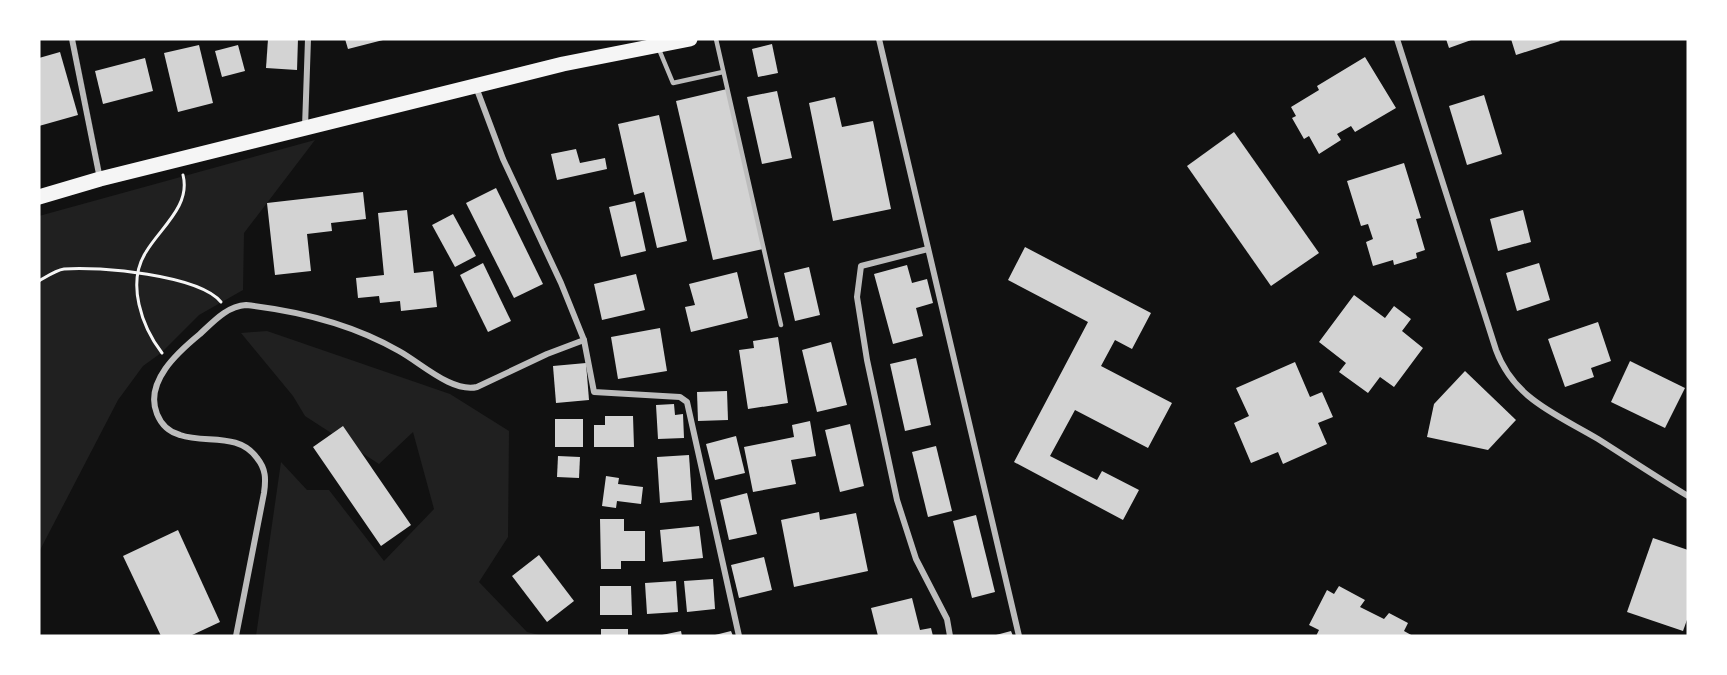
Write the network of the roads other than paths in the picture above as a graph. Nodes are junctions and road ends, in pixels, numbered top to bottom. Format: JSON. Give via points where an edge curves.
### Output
{"nodes":[{"id":1,"x":72,"y":39,"type":"edge"},
{"id":2,"x":308,"y":39,"type":"edge"},
{"id":3,"x":690,"y":39,"type":"edge"},
{"id":4,"x":716,"y":39,"type":"edge"},
{"id":5,"x":879,"y":39,"type":"edge"},
{"id":6,"x":1397,"y":39,"type":"edge"},
{"id":7,"x":665,"y":42,"type":"edge"},
{"id":8,"x":723,"y":72,"type":"junction"},
{"id":9,"x":475,"y":86,"type":"junction"},
{"id":10,"x":305,"y":128,"type":"junction"},
{"id":11,"x":100,"y":179,"type":"junction"},
{"id":12,"x":39,"y":197,"type":"edge"},
{"id":13,"x":928,"y":249,"type":"junction"},
{"id":14,"x":781,"y":325,"type":"dead end"},
{"id":15,"x":584,"y":340,"type":"junction"},
{"id":16,"x":1688,"y":496,"type":"edge"},
{"id":17,"x":236,"y":636,"type":"edge"},
{"id":18,"x":739,"y":636,"type":"edge"},
{"id":19,"x":950,"y":636,"type":"edge"},
{"id":20,"x":1019,"y":636,"type":"edge"}],
"edges":[{"from":1,"to":11,"type":"street"},
{"from":2,"to":10,"type":"street"},
{"from":3,"to":7,"type":"main road"},
{"from":4,"to":8,"type":"lane"},
{"from":5,"to":13,"type":"street"},
{"from":6,"to":16,"type":"street","via":[[1506,374],[1546,410]]},
{"from":7,"to":8,"type":"lane","via":[[673,83]]},
{"from":7,"to":9,"type":"main road"},
{"from":8,"to":14,"type":"lane"},
{"from":9,"to":10,"type":"main road"},
{"from":9,"to":15,"type":"street","via":[[503,159]]},
{"from":10,"to":11,"type":"main road"},
{"from":11,"to":12,"type":"main road"},
{"from":13,"to":19,"type":"street","via":[[861,266],[857,297],[897,500],[916,560],[947,619]]},
{"from":13,"to":20,"type":"street"},
{"from":15,"to":17,"type":"street","via":[[477,387],[466,388],[452,385],[376,339],[327,321],[249,306],[229,310],[175,357],[154,393],[155,408],[163,424],[180,436],[241,445],[254,454],[264,470],[264,493]]},
{"from":15,"to":18,"type":"street","via":[[594,392],[680,397],[687,402]]}]}
